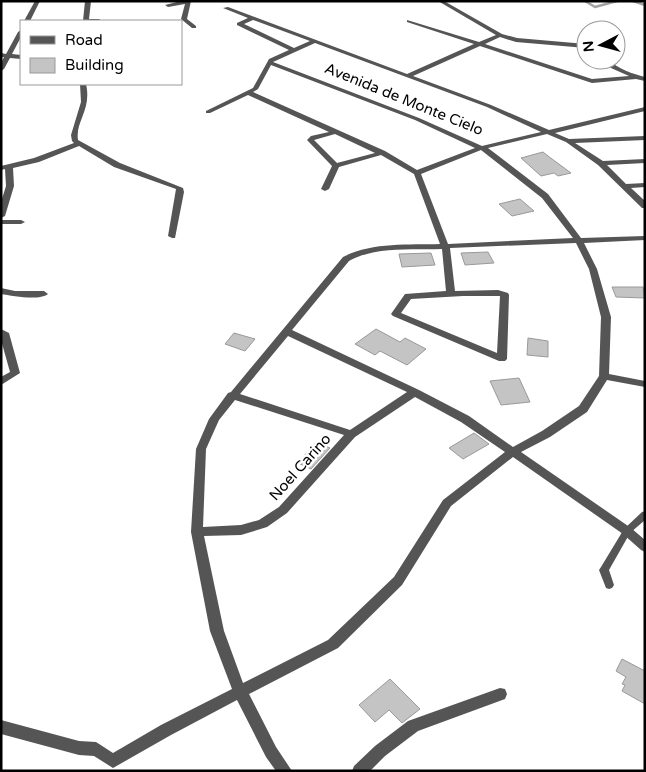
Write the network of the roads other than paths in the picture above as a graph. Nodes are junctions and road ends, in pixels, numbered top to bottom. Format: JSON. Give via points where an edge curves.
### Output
{"nodes":[{"id":1,"x":38,"y":1,"type":"edge"},
{"id":2,"x":88,"y":1,"type":"edge"},
{"id":3,"x":440,"y":1,"type":"edge"},
{"id":4,"x":187,"y":2,"type":"edge"},
{"id":5,"x":168,"y":5,"type":"dead end"},
{"id":6,"x":226,"y":8,"type":"dead end"},
{"id":7,"x":252,"y":18,"type":"junction"},
{"id":8,"x":28,"y":20,"type":"edge"},
{"id":9,"x":86,"y":20,"type":"edge"},
{"id":10,"x":409,"y":21,"type":"dead end"},
{"id":11,"x":194,"y":27,"type":"dead end"},
{"id":12,"x":20,"y":34,"type":"edge"},
{"id":13,"x":500,"y":35,"type":"junction"},
{"id":14,"x":313,"y":42,"type":"junction"},
{"id":15,"x":479,"y":44,"type":"junction"},
{"id":16,"x":576,"y":45,"type":"edge"},
{"id":17,"x":293,"y":50,"type":"junction"},
{"id":18,"x":5,"y":56,"type":"edge"},
{"id":19,"x":20,"y":57,"type":"edge"},
{"id":20,"x":270,"y":63,"type":"junction"},
{"id":21,"x":1,"y":69,"type":"edge"},
{"id":22,"x":619,"y":70,"type":"edge"},
{"id":23,"x":407,"y":76,"type":"junction"},
{"id":24,"x":636,"y":77,"type":"junction"},
{"id":25,"x":645,"y":79,"type":"edge"},
{"id":26,"x":83,"y":85,"type":"edge"},
{"id":27,"x":249,"y":93,"type":"junction"},
{"id":28,"x":645,"y":109,"type":"edge"},
{"id":29,"x":208,"y":112,"type":"dead end"},
{"id":30,"x":546,"y":131,"type":"junction"},
{"id":31,"x":333,"y":133,"type":"junction"},
{"id":32,"x":645,"y":138,"type":"edge"},
{"id":33,"x":568,"y":141,"type":"junction"},
{"id":34,"x":79,"y":144,"type":"junction"},
{"id":35,"x":481,"y":148,"type":"junction"},
{"id":36,"x":382,"y":153,"type":"junction"},
{"id":37,"x":645,"y":162,"type":"edge"},
{"id":38,"x":601,"y":163,"type":"junction"},
{"id":39,"x":336,"y":166,"type":"junction"},
{"id":40,"x":5,"y":167,"type":"edge"},
{"id":41,"x":417,"y":173,"type":"junction"},
{"id":42,"x":645,"y":185,"type":"edge"},
{"id":43,"x":626,"y":186,"type":"junction"},
{"id":44,"x":325,"y":189,"type":"dead end"},
{"id":45,"x":645,"y":206,"type":"edge"},
{"id":46,"x":1,"y":216,"type":"edge"},
{"id":47,"x":1,"y":222,"type":"edge"},
{"id":48,"x":21,"y":222,"type":"dead end"},
{"id":49,"x":172,"y":236,"type":"dead end"},
{"id":50,"x":645,"y":238,"type":"edge"},
{"id":51,"x":579,"y":242,"type":"junction"},
{"id":52,"x":446,"y":248,"type":"junction"},
{"id":53,"x":1,"y":290,"type":"edge"},
{"id":54,"x":44,"y":294,"type":"dead end"},
{"id":55,"x":452,"y":294,"type":"junction"},
{"id":56,"x":286,"y":331,"type":"junction"},
{"id":57,"x":1,"y":332,"type":"edge"},
{"id":58,"x":604,"y":376,"type":"junction"},
{"id":59,"x":1,"y":382,"type":"edge"},
{"id":60,"x":645,"y":384,"type":"edge"},
{"id":61,"x":415,"y":392,"type":"junction"},
{"id":62,"x":232,"y":395,"type":"junction"},
{"id":63,"x":351,"y":434,"type":"junction"},
{"id":64,"x":512,"y":452,"type":"junction"},
{"id":65,"x":645,"y":514,"type":"edge"},
{"id":66,"x":627,"y":530,"type":"junction"},
{"id":67,"x":197,"y":532,"type":"junction"},
{"id":68,"x":645,"y":547,"type":"edge"},
{"id":69,"x":609,"y":585,"type":"dead end"},
{"id":70,"x":240,"y":692,"type":"junction"},
{"id":71,"x":500,"y":694,"type":"dead end"},
{"id":72,"x":1,"y":727,"type":"edge"},
{"id":73,"x":285,"y":771,"type":"edge"},
{"id":74,"x":359,"y":771,"type":"edge"}],
"edges":[{"from":1,"to":8,"type":"street"},
{"from":2,"to":9,"type":"street"},
{"from":3,"to":13,"type":"street"},
{"from":4,"to":5,"type":"street"},
{"from":4,"to":11,"type":"street","via":[[184,19]]},
{"from":6,"to":7,"type":"street"},
{"from":7,"to":14,"type":"street"},
{"from":7,"to":17,"type":"street","via":[[239,24]]},
{"from":10,"to":15,"type":"street"},
{"from":12,"to":18,"type":"street"},
{"from":13,"to":15,"type":"street"},
{"from":13,"to":16,"type":"street","via":[[516,40]]},
{"from":14,"to":17,"type":"street"},
{"from":14,"to":23,"type":"street"},
{"from":15,"to":23,"type":"street"},
{"from":15,"to":24,"type":"street","via":[[592,81]]},
{"from":17,"to":20,"type":"street"},
{"from":18,"to":19,"type":"street"},
{"from":18,"to":21,"type":"street"},
{"from":20,"to":27,"type":"street","via":[[255,89]]},
{"from":20,"to":35,"type":"street","name":"Avenida de Monte Cielo","via":[[417,119]]},
{"from":22,"to":24,"type":"street"},
{"from":23,"to":30,"type":"street"},
{"from":24,"to":25,"type":"street"},
{"from":26,"to":34,"type":"street","via":[[86,93],[83,114],[74,132],[75,141]]},
{"from":27,"to":29,"type":"street"},
{"from":27,"to":31,"type":"street"},
{"from":28,"to":30,"type":"street"},
{"from":30,"to":33,"type":"street"},
{"from":30,"to":35,"type":"street"},
{"from":31,"to":36,"type":"street"},
{"from":31,"to":39,"type":"street","via":[[310,140]]},
{"from":32,"to":33,"type":"street"},
{"from":33,"to":38,"type":"street"},
{"from":34,"to":40,"type":"street","via":[[36,160]]},
{"from":34,"to":49,"type":"street","via":[[117,165],[179,188]]},
{"from":35,"to":41,"type":"street"},
{"from":35,"to":51,"type":"street","name":"Avenida de Monte Cielo","via":[[500,158],[545,196]]},
{"from":36,"to":39,"type":"street"},
{"from":36,"to":41,"type":"street"},
{"from":37,"to":38,"type":"street"},
{"from":38,"to":43,"type":"street"},
{"from":39,"to":44,"type":"street"},
{"from":40,"to":46,"type":"street","via":[[8,192]]},
{"from":41,"to":52,"type":"street"},
{"from":42,"to":43,"type":"street"},
{"from":43,"to":45,"type":"street"},
{"from":47,"to":48,"type":"street"},
{"from":50,"to":51,"type":"street"},
{"from":51,"to":52,"type":"street"},
{"from":51,"to":58,"type":"street","name":"Avenida de Monte Cielo","via":[[593,269],[606,317]]},
{"from":52,"to":55,"type":"street"},
{"from":52,"to":56,"type":"street","via":[[376,249],[357,253],[346,259]]},
{"from":53,"to":54,"type":"street","via":[[15,294]]},
{"from":55,"to":55,"type":"street","via":[[408,296],[396,314],[502,359],[505,295],[498,292]]},
{"from":56,"to":61,"type":"street"},
{"from":56,"to":62,"type":"street"},
{"from":57,"to":59,"type":"street","via":[[4,333],[15,373]]},
{"from":58,"to":60,"type":"street"},
{"from":58,"to":64,"type":"street","via":[[583,408],[546,434]]},
{"from":61,"to":63,"type":"street","name":"Noel Carino"},
{"from":61,"to":64,"type":"street","via":[[465,419]]},
{"from":62,"to":63,"type":"street"},
{"from":62,"to":67,"type":"street","via":[[214,418],[201,449]]},
{"from":63,"to":67,"type":"street","name":"Noel Carino","via":[[283,510],[263,524],[241,530]]},
{"from":64,"to":66,"type":"street"},
{"from":64,"to":70,"type":"street","via":[[447,503],[398,581],[333,644]]},
{"from":65,"to":66,"type":"lane"},
{"from":66,"to":68,"type":"street"},
{"from":66,"to":69,"type":"lane","via":[[604,570]]},
{"from":67,"to":70,"type":"street","via":[[216,631]]},
{"from":70,"to":72,"type":"street","via":[[113,761],[96,749],[79,748]]},
{"from":70,"to":73,"type":"street","via":[[271,752]]},
{"from":71,"to":74,"type":"street","via":[[413,726]]}]}
